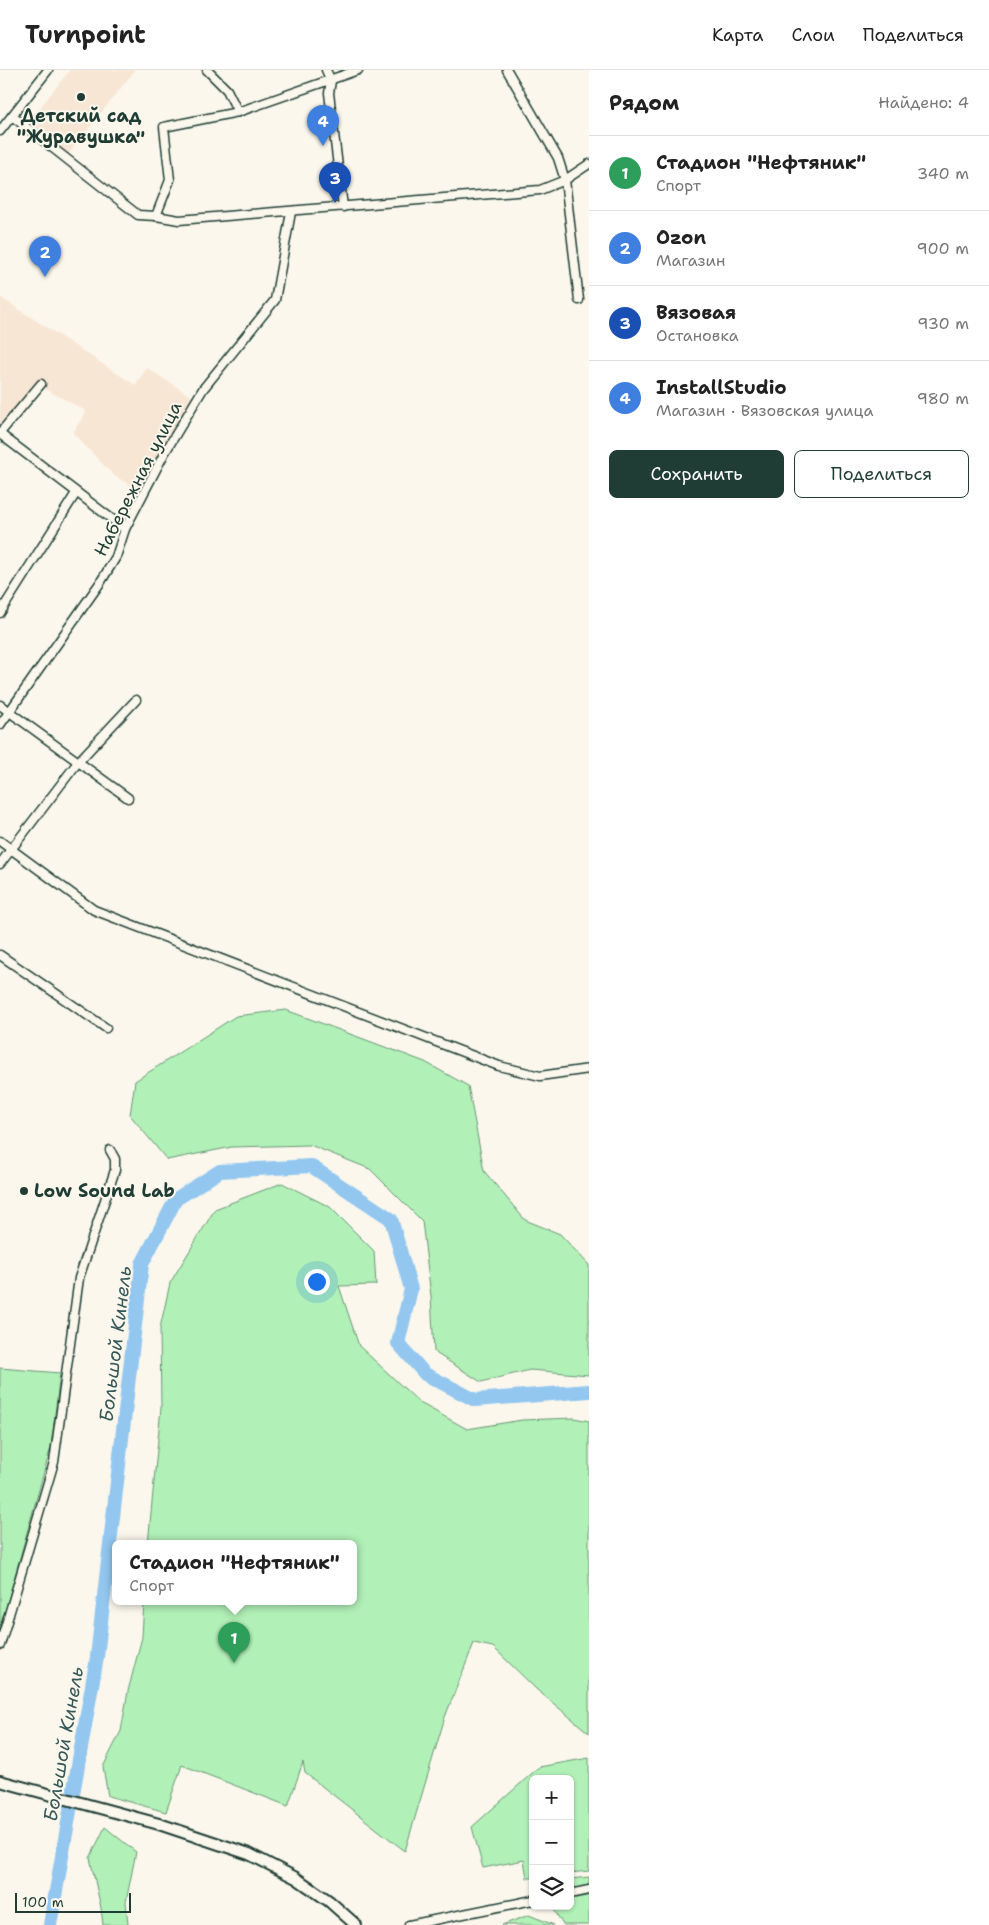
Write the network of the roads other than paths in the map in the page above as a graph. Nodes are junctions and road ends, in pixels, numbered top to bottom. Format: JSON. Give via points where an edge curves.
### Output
{"nodes":[{"id":1,"x":48,"y":70,"type":"edge"},
{"id":2,"x":208,"y":70,"type":"edge"},
{"id":3,"x":326,"y":70,"type":"edge"},
{"id":4,"x":358,"y":70,"type":"edge"},
{"id":5,"x":507,"y":70,"type":"edge"},
{"id":6,"x":331,"y":81,"type":"junction"},
{"id":7,"x":238,"y":112,"type":"junction"},
{"id":8,"x":12,"y":116,"type":"junction"},
{"id":9,"x":0,"y":131,"type":"edge"},
{"id":10,"x":589,"y":164,"type":"edge"},
{"id":11,"x":565,"y":180,"type":"junction"},
{"id":12,"x":343,"y":206,"type":"junction"},
{"id":13,"x":291,"y":212,"type":"junction"},
{"id":14,"x":156,"y":216,"type":"junction"},
{"id":15,"x":579,"y":300,"type":"dead end"},
{"id":16,"x":41,"y":384,"type":"dead end"},
{"id":17,"x":0,"y":434,"type":"edge"},
{"id":18,"x":76,"y":493,"type":"junction"},
{"id":19,"x":126,"y":529,"type":"junction"},
{"id":20,"x":0,"y":613,"type":"edge"},
{"id":21,"x":136,"y":700,"type":"dead end"},
{"id":22,"x":0,"y":705,"type":"edge"},
{"id":23,"x":10,"y":712,"type":"junction"},
{"id":24,"x":0,"y":725,"type":"edge"},
{"id":25,"x":78,"y":762,"type":"junction"},
{"id":26,"x":128,"y":798,"type":"dead end"},
{"id":27,"x":0,"y":841,"type":"edge"},
{"id":28,"x":11,"y":850,"type":"junction"},
{"id":29,"x":0,"y":864,"type":"edge"},
{"id":30,"x":0,"y":955,"type":"edge"},
{"id":31,"x":106,"y":1028,"type":"dead end"},
{"id":32,"x":589,"y":1068,"type":"edge"},
{"id":33,"x":110,"y":1150,"type":"dead end"},
{"id":34,"x":0,"y":1645,"type":"edge"},
{"id":35,"x":0,"y":1781,"type":"edge"},
{"id":36,"x":589,"y":1890,"type":"edge"},
{"id":37,"x":574,"y":1893,"type":"edge"},
{"id":38,"x":529,"y":1901,"type":"edge"},
{"id":39,"x":356,"y":1925,"type":"edge"},
{"id":40,"x":409,"y":1925,"type":"edge"}],
"edges":[{"from":1,"to":8,"type":"street"},
{"from":2,"to":7,"type":"street","via":[[227,90]]},
{"from":3,"to":6,"type":"street"},
{"from":4,"to":6,"type":"street"},
{"from":5,"to":11,"type":"street","via":[[558,158]]},
{"from":6,"to":7,"type":"street"},
{"from":6,"to":12,"type":"street","via":[[329,94]]},
{"from":7,"to":14,"type":"street","via":[[164,127],[170,180]]},
{"from":8,"to":9,"type":"street"},
{"from":8,"to":14,"type":"street","via":[[138,215]]},
{"from":10,"to":11,"type":"street"},
{"from":11,"to":12,"type":"street","via":[[540,190]]},
{"from":11,"to":15,"type":"street"},
{"from":12,"to":13,"type":"street"},
{"from":13,"to":14,"type":"street","via":[[179,220]]},
{"from":13,"to":19,"type":"street","name":"Набережная улица","via":[[275,300],[203,389],[164,454]]},
{"from":16,"to":17,"type":"street"},
{"from":17,"to":18,"type":"street"},
{"from":18,"to":19,"type":"street"},
{"from":18,"to":20,"type":"street"},
{"from":19,"to":23,"type":"street","name":"Набережная улица","via":[[116,557],[100,583]]},
{"from":21,"to":25,"type":"street"},
{"from":22,"to":23,"type":"street"},
{"from":23,"to":24,"type":"street","name":"Набережная улица"},
{"from":23,"to":25,"type":"street"},
{"from":25,"to":26,"type":"street"},
{"from":25,"to":28,"type":"street"},
{"from":27,"to":28,"type":"street"},
{"from":28,"to":29,"type":"street"},
{"from":28,"to":32,"type":"street","via":[[94,910],[499,1066],[540,1076]]},
{"from":30,"to":31,"type":"street"},
{"from":33,"to":34,"type":"street","via":[[115,1159],[115,1170],[79,1278],[54,1462]]},
{"from":35,"to":39,"type":"main road","via":[[215,1842],[296,1878]]},
{"from":36,"to":37,"type":"street"},
{"from":38,"to":40,"type":"street"}]}
